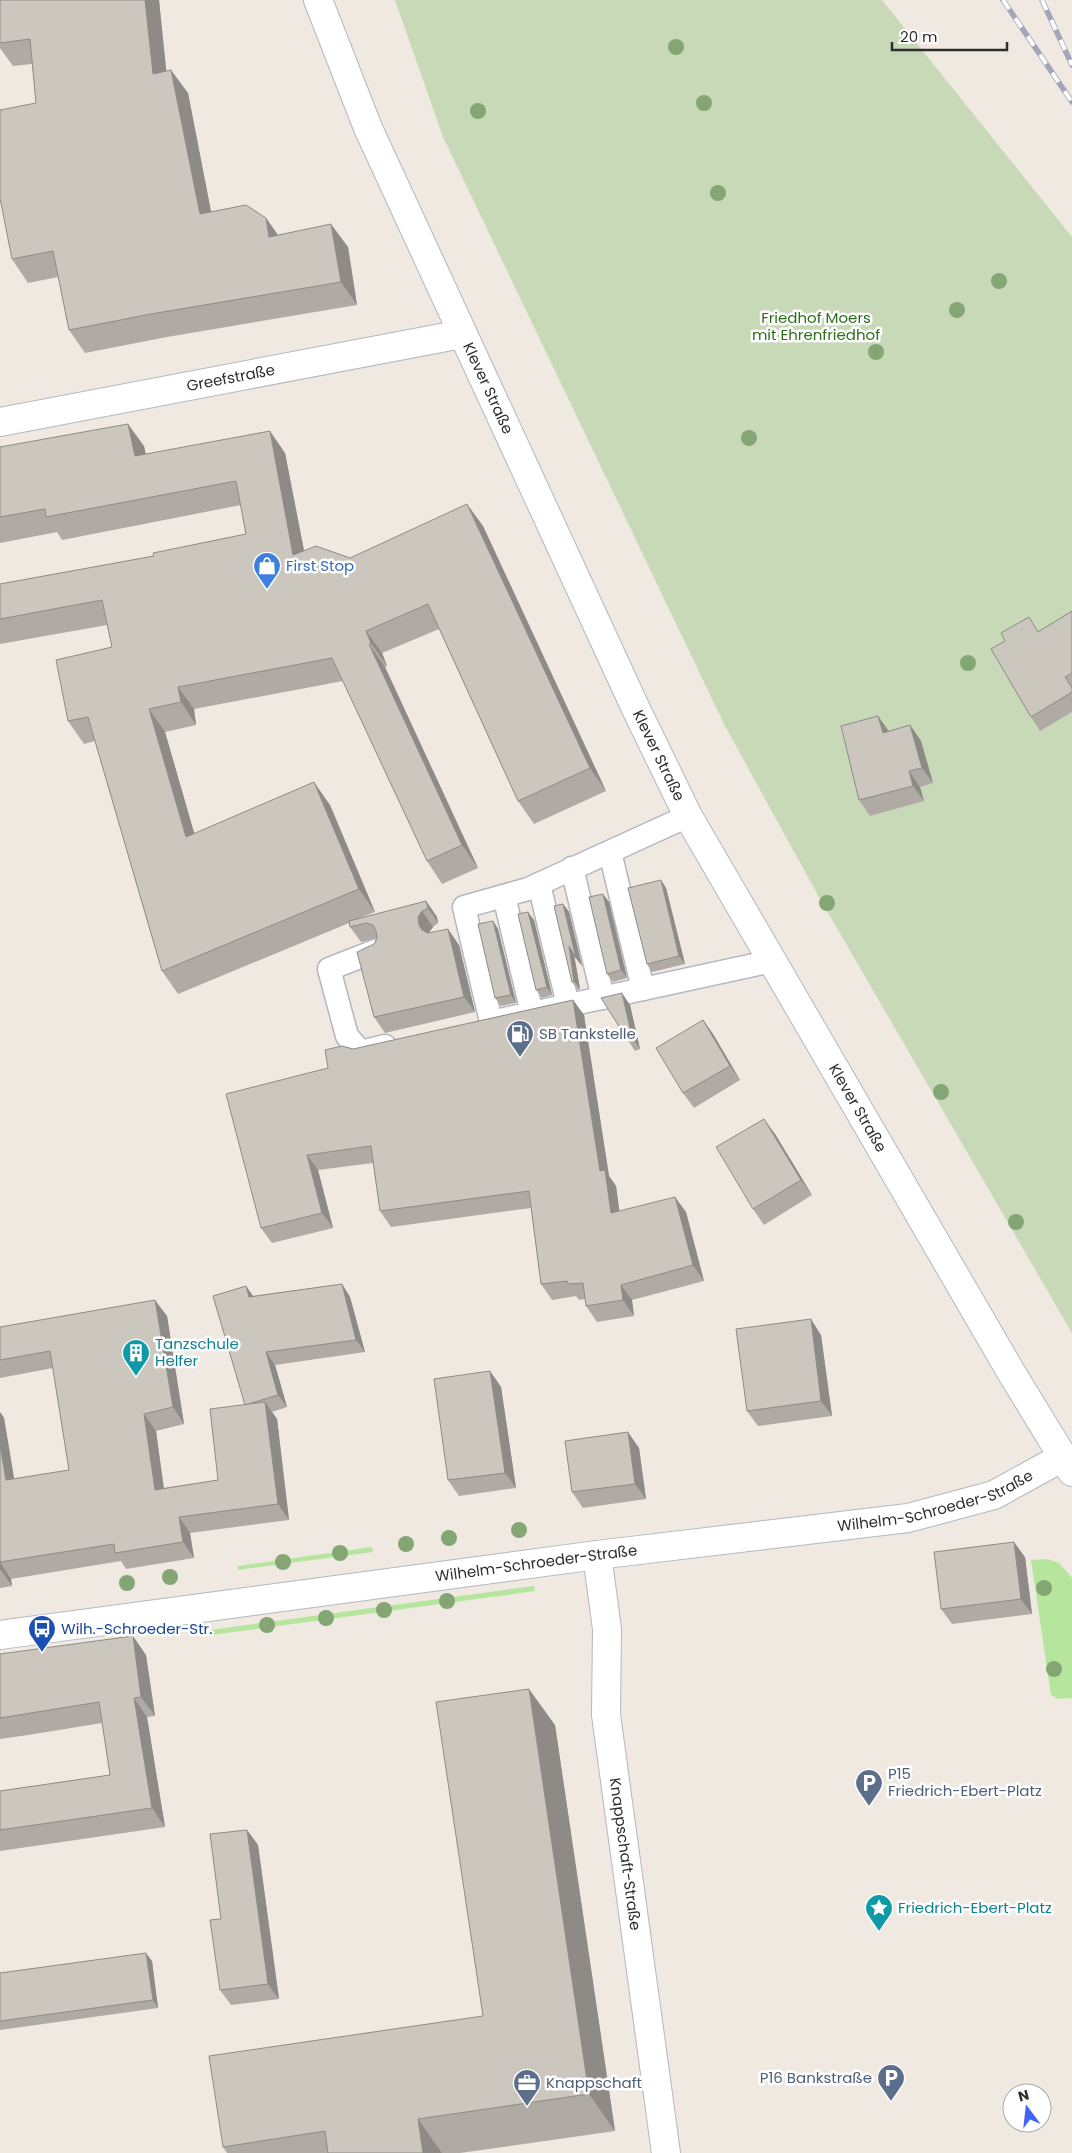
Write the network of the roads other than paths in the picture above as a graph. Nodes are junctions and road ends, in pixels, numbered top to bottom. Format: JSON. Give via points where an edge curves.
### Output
{"nodes":[{"id":1,"x":318,"y":0,"type":"edge"},
{"id":2,"x":462,"y":334,"type":"junction"},
{"id":3,"x":0,"y":422,"type":"edge"},
{"id":4,"x":688,"y":816,"type":"junction"},
{"id":5,"x":610,"y":852,"type":"junction"},
{"id":6,"x":572,"y":868,"type":"junction"},
{"id":7,"x":539,"y":884,"type":"junction"},
{"id":8,"x":504,"y":896,"type":"junction"},
{"id":9,"x":375,"y":952,"type":"edge"},
{"id":10,"x":772,"y":961,"type":"junction"},
{"id":11,"x":643,"y":989,"type":"junction"},
{"id":12,"x":603,"y":998,"type":"junction"},
{"id":13,"x":568,"y":1005,"type":"junction"},
{"id":14,"x":532,"y":1013,"type":"junction"},
{"id":15,"x":407,"y":1041,"type":"edge"},
{"id":16,"x":1067,"y":1464,"type":"edge"},
{"id":17,"x":597,"y":1555,"type":"junction"},
{"id":18,"x":0,"y":1635,"type":"edge"},
{"id":19,"x":666,"y":2153,"type":"edge"}],
"edges":[{"from":1,"to":2,"type":"main road","name":"Klever Straße","via":[[368,128]]},
{"from":2,"to":3,"type":"main road","name":"Greefstraße"},
{"from":2,"to":4,"type":"main road","name":"Klever Straße"},
{"from":4,"to":5,"type":"lane"},
{"from":4,"to":10,"type":"main road","name":"Klever Straße"},
{"from":5,"to":6,"type":"lane"},
{"from":5,"to":11,"type":"lane"},
{"from":6,"to":7,"type":"lane"},
{"from":6,"to":12,"type":"lane"},
{"from":7,"to":8,"type":"lane"},
{"from":7,"to":13,"type":"lane"},
{"from":8,"to":14,"type":"lane"},
{"from":8,"to":14,"type":"lane","via":[[464,907],[460,931],[481,1024]]},
{"from":9,"to":15,"type":"lane","via":[[329,969],[347,1036],[361,1052]]},
{"from":10,"to":11,"type":"lane"},
{"from":10,"to":16,"type":"main road","name":"Klever Straße"},
{"from":11,"to":12,"type":"lane"},
{"from":12,"to":13,"type":"lane"},
{"from":13,"to":14,"type":"lane"},
{"from":16,"to":17,"type":"main road","name":"Wilhelm-Schroeder-Straße","via":[[994,1495],[908,1518]]},
{"from":17,"to":18,"type":"main road","name":"Wilhelm-Schroeder-Straße"},
{"from":17,"to":19,"type":"main road","name":"Knappschaft-Straße","via":[[607,1629],[606,1715]]}]}
